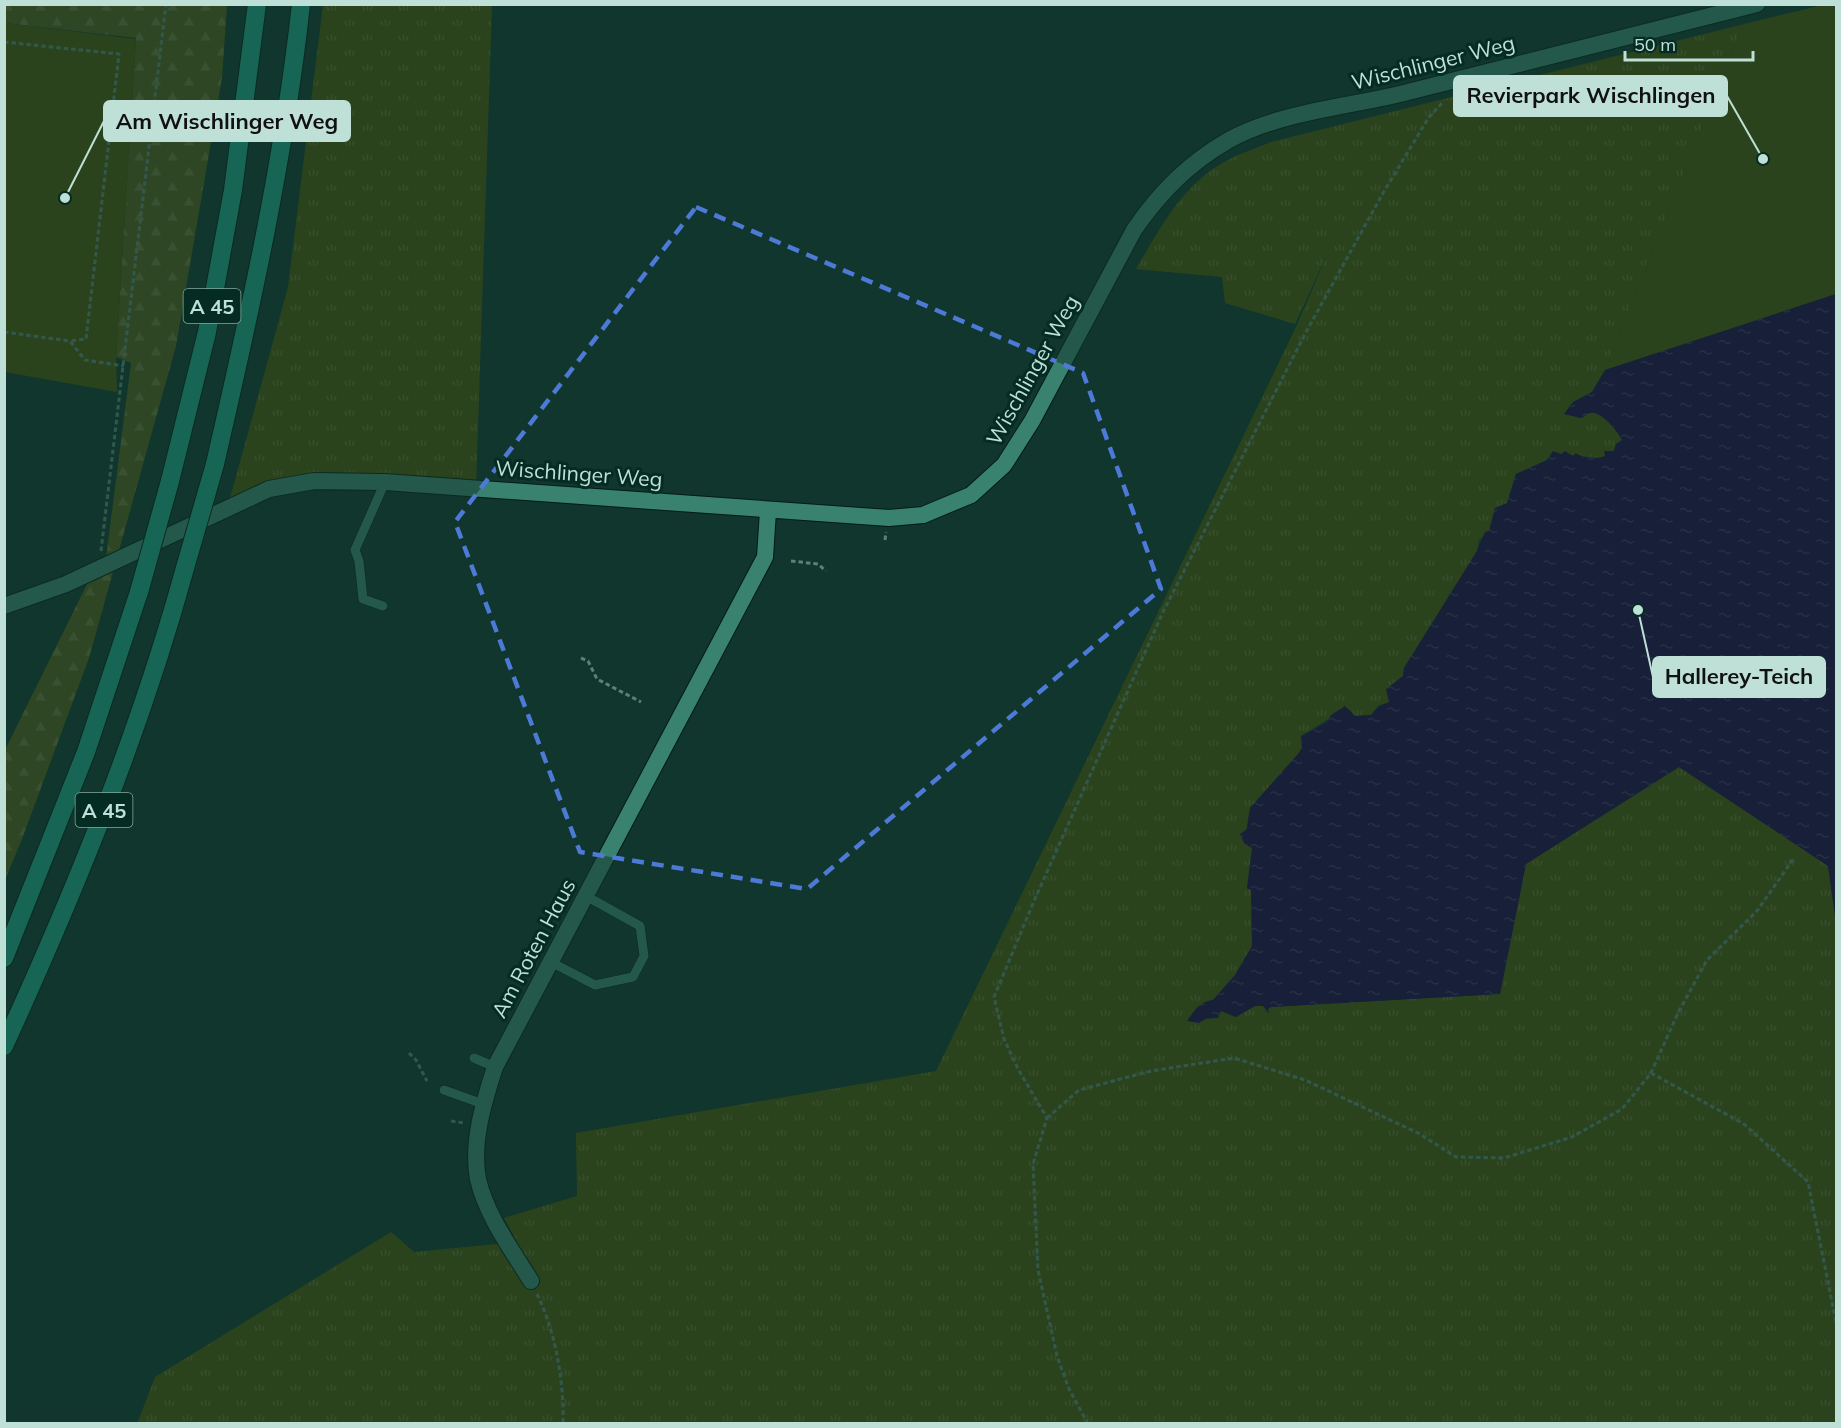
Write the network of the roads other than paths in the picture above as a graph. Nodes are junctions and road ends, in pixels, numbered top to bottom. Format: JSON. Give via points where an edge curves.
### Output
{"nodes":[{"id":1,"x":257,"y":4,"type":"edge"},
{"id":2,"x":301,"y":4,"type":"edge"},
{"id":3,"x":1757,"y":4,"type":"edge"},
{"id":4,"x":385,"y":482,"type":"junction"},
{"id":5,"x":768,"y":511,"type":"junction"},
{"id":6,"x":4,"y":606,"type":"edge"},
{"id":7,"x":383,"y":606,"type":"dead end"},
{"id":8,"x":586,"y":896,"type":"junction"},
{"id":9,"x":4,"y":958,"type":"edge"},
{"id":10,"x":551,"y":962,"type":"junction"},
{"id":11,"x":4,"y":1046,"type":"edge"},
{"id":12,"x":474,"y":1058,"type":"dead end"},
{"id":13,"x":495,"y":1067,"type":"junction"},
{"id":14,"x":444,"y":1090,"type":"dead end"},
{"id":15,"x":483,"y":1104,"type":"junction"},
{"id":16,"x":531,"y":1281,"type":"road end"}],
"edges":[{"from":1,"to":9,"type":"highway","number":"A 45","bridge":true,"via":[[233,190],[209,322],[170,481],[139,592],[86,752]]},
{"from":2,"to":11,"type":"highway","number":"A 45","bridge":true,"via":[[273,196],[243,342],[215,464],[170,624],[95,836]]},
{"from":3,"to":5,"type":"street","name":"Wischlinger Weg","via":[[1260,126],[1230,139],[1180,173],[1152,203],[1032,421],[1004,465],[971,495],[923,515],[889,518]]},
{"from":4,"to":5,"type":"street","name":"Wischlinger Weg"},
{"from":4,"to":6,"type":"street","name":"Wischlinger Weg","via":[[314,481],[269,489],[99,569]]},
{"from":4,"to":7,"type":"lane","via":[[355,550],[363,599]]},
{"from":5,"to":8,"type":"street","name":"Am Roten Haus","via":[[765,557]]},
{"from":8,"to":10,"type":"street","name":"Am Roten Haus"},
{"from":8,"to":10,"type":"lane","via":[[640,926],[644,956],[633,977],[595,985]]},
{"from":10,"to":13,"type":"street","name":"Am Roten Haus"},
{"from":12,"to":13,"type":"lane"},
{"from":13,"to":15,"type":"street","name":"Am Roten Haus"},
{"from":14,"to":15,"type":"lane"},
{"from":15,"to":16,"type":"street","name":"Am Roten Haus","via":[[478,1179],[487,1204]]}]}
